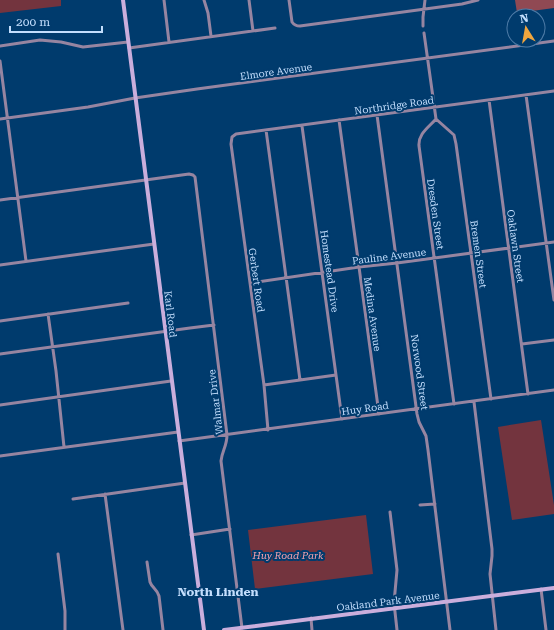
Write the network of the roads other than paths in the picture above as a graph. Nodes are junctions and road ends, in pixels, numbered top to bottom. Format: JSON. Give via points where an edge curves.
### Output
{"nodes":[{"id":1,"x":123,"y":0,"type":"edge"},
{"id":2,"x":164,"y":0,"type":"edge"},
{"id":3,"x":204,"y":0,"type":"edge"},
{"id":4,"x":249,"y":0,"type":"edge"},
{"id":5,"x":289,"y":0,"type":"edge"},
{"id":6,"x":425,"y":0,"type":"edge"},
{"id":7,"x":478,"y":0,"type":"edge"},
{"id":8,"x":423,"y":9,"type":"junction"},
{"id":9,"x":423,"y":26,"type":"dead end"},
{"id":10,"x":275,"y":28,"type":"dead end"},
{"id":11,"x":253,"y":31,"type":"junction"},
{"id":12,"x":424,"y":33,"type":"dead end"},
{"id":13,"x":211,"y":36,"type":"junction"},
{"id":14,"x":554,"y":41,"type":"edge"},
{"id":15,"x":128,"y":42,"type":"junction"},
{"id":16,"x":169,"y":42,"type":"junction"},
{"id":17,"x":0,"y":46,"type":"edge"},
{"id":18,"x":129,"y":48,"type":"junction"},
{"id":19,"x":428,"y":58,"type":"junction"},
{"id":20,"x":0,"y":61,"type":"edge"},
{"id":21,"x":554,"y":91,"type":"edge"},
{"id":22,"x":526,"y":95,"type":"junction"},
{"id":23,"x":136,"y":98,"type":"junction"},
{"id":24,"x":489,"y":100,"type":"junction"},
{"id":25,"x":434,"y":108,"type":"junction"},
{"id":26,"x":377,"y":115,"type":"junction"},
{"id":27,"x":7,"y":118,"type":"junction"},
{"id":28,"x":0,"y":119,"type":"edge"},
{"id":29,"x":436,"y":119,"type":"junction"},
{"id":30,"x":339,"y":120,"type":"junction"},
{"id":31,"x":302,"y":126,"type":"junction"},
{"id":32,"x":266,"y":130,"type":"junction"},
{"id":33,"x":236,"y":134,"type":"joint"},
{"id":34,"x":146,"y":180,"type":"junction"},
{"id":35,"x":18,"y":197,"type":"junction"},
{"id":36,"x":0,"y":200,"type":"edge"},
{"id":37,"x":554,"y":242,"type":"edge"},
{"id":38,"x":546,"y":243,"type":"junction"},
{"id":39,"x":154,"y":244,"type":"junction"},
{"id":40,"x":508,"y":248,"type":"junction"},
{"id":41,"x":471,"y":253,"type":"junction"},
{"id":42,"x":434,"y":258,"type":"junction"},
{"id":43,"x":26,"y":261,"type":"junction"},
{"id":44,"x":397,"y":263,"type":"junction"},
{"id":45,"x":0,"y":265,"type":"edge"},
{"id":46,"x":360,"y":267,"type":"junction"},
{"id":47,"x":322,"y":273,"type":"junction"},
{"id":48,"x":286,"y":278,"type":"junction"},
{"id":49,"x":250,"y":283,"type":"junction"},
{"id":50,"x":554,"y":300,"type":"edge"},
{"id":51,"x":128,"y":303,"type":"dead end"},
{"id":52,"x":48,"y":314,"type":"junction"},
{"id":53,"x":0,"y":321,"type":"edge"},
{"id":54,"x":214,"y":325,"type":"junction"},
{"id":55,"x":165,"y":331,"type":"junction"},
{"id":56,"x":554,"y":340,"type":"edge"},
{"id":57,"x":522,"y":344,"type":"junction"},
{"id":58,"x":52,"y":346,"type":"junction"},
{"id":59,"x":0,"y":354,"type":"edge"},
{"id":60,"x":336,"y":375,"type":"junction"},
{"id":61,"x":300,"y":380,"type":"junction"},
{"id":62,"x":171,"y":381,"type":"junction"},
{"id":63,"x":264,"y":385,"type":"junction"},
{"id":64,"x":554,"y":390,"type":"edge"},
{"id":65,"x":528,"y":394,"type":"junction"},
{"id":66,"x":59,"y":397,"type":"junction"},
{"id":67,"x":491,"y":399,"type":"junction"},
{"id":68,"x":474,"y":402,"type":"junction"},
{"id":69,"x":454,"y":404,"type":"junction"},
{"id":70,"x":0,"y":405,"type":"edge"},
{"id":71,"x":417,"y":410,"type":"junction"},
{"id":72,"x":379,"y":414,"type":"junction"},
{"id":73,"x":342,"y":419,"type":"junction"},
{"id":74,"x":268,"y":430,"type":"junction"},
{"id":75,"x":178,"y":432,"type":"junction"},
{"id":76,"x":227,"y":435,"type":"junction"},
{"id":77,"x":179,"y":441,"type":"junction"},
{"id":78,"x":64,"y":447,"type":"junction"},
{"id":79,"x":0,"y":456,"type":"edge"},
{"id":80,"x":184,"y":483,"type":"junction"},
{"id":81,"x":105,"y":494,"type":"junction"},
{"id":82,"x":73,"y":499,"type":"dead end"},
{"id":83,"x":435,"y":504,"type":"junction"},
{"id":84,"x":420,"y":505,"type":"dead end"},
{"id":85,"x":390,"y":512,"type":"dead end"},
{"id":86,"x":230,"y":529,"type":"junction"},
{"id":87,"x":191,"y":534,"type":"junction"},
{"id":88,"x":58,"y":554,"type":"dead end"},
{"id":89,"x":147,"y":562,"type":"dead end"},
{"id":90,"x":554,"y":588,"type":"edge"},
{"id":91,"x":541,"y":589,"type":"junction"},
{"id":92,"x":492,"y":596,"type":"junction"},
{"id":93,"x":447,"y":601,"type":"junction"},
{"id":94,"x":394,"y":608,"type":"junction"},
{"id":95,"x":310,"y":618,"type":"junction"},
{"id":96,"x":242,"y":628,"type":"junction"},
{"id":97,"x":66,"y":630,"type":"edge"},
{"id":98,"x":123,"y":630,"type":"edge"},
{"id":99,"x":163,"y":630,"type":"edge"},
{"id":100,"x":204,"y":630,"type":"edge"},
{"id":101,"x":227,"y":630,"type":"edge"},
{"id":102,"x":312,"y":630,"type":"edge"},
{"id":103,"x":397,"y":630,"type":"edge"},
{"id":104,"x":450,"y":630,"type":"edge"},
{"id":105,"x":496,"y":630,"type":"edge"},
{"id":106,"x":546,"y":630,"type":"edge"}],
"edges":[{"from":1,"to":15,"type":"main road","name":"Karl Road"},
{"from":2,"to":16,"type":"street"},
{"from":3,"to":13,"type":"street"},
{"from":4,"to":11,"type":"street"},
{"from":5,"to":8,"type":"street","via":[[294,24],[300,26]]},
{"from":6,"to":8,"type":"street"},
{"from":7,"to":8,"type":"street"},
{"from":8,"to":9,"type":"street"},
{"from":10,"to":11,"type":"street"},
{"from":11,"to":13,"type":"street"},
{"from":12,"to":19,"type":"street"},
{"from":13,"to":16,"type":"street"},
{"from":14,"to":19,"type":"street","name":"Elmore Avenue"},
{"from":15,"to":17,"type":"street","via":[[83,47],[40,40]]},
{"from":15,"to":18,"type":"main road","name":"Karl Road"},
{"from":16,"to":18,"type":"street"},
{"from":18,"to":23,"type":"main road","name":"Karl Road"},
{"from":19,"to":23,"type":"street","name":"Elmore Avenue"},
{"from":19,"to":25,"type":"street"},
{"from":20,"to":27,"type":"street"},
{"from":21,"to":22,"type":"street","name":"Northridge Road"},
{"from":22,"to":24,"type":"street","name":"Northridge Road"},
{"from":22,"to":38,"type":"street"},
{"from":23,"to":27,"type":"street","name":"Elmore Avenue","via":[[87,108]]},
{"from":23,"to":34,"type":"main road","name":"Karl Road"},
{"from":24,"to":25,"type":"street","name":"Northridge Road"},
{"from":24,"to":40,"type":"street","name":"Oaklawn Street"},
{"from":25,"to":26,"type":"street","name":"Northridge Road"},
{"from":25,"to":29,"type":"street"},
{"from":26,"to":30,"type":"street","name":"Northridge Road"},
{"from":26,"to":44,"type":"street","name":"Norwood Street"},
{"from":27,"to":28,"type":"street","name":"Elmore Avenue"},
{"from":27,"to":35,"type":"street"},
{"from":29,"to":41,"type":"street","name":"Bremen Street","via":[[454,136]]},
{"from":29,"to":42,"type":"street","name":"Dresden Street","via":[[421,134],[419,142]]},
{"from":30,"to":31,"type":"street","name":"Northridge Road"},
{"from":30,"to":46,"type":"street","name":"Medina Avenue"},
{"from":31,"to":32,"type":"street","name":"Northridge Road"},
{"from":31,"to":47,"type":"street","name":"Homestead Drive"},
{"from":32,"to":33,"type":"street","name":"Northridge Road"},
{"from":32,"to":48,"type":"street"},
{"from":33,"to":49,"type":"street","name":"Gerbert Road","via":[[232,137],[231,144]]},
{"from":34,"to":35,"type":"street"},
{"from":34,"to":39,"type":"main road","name":"Karl Road"},
{"from":34,"to":54,"type":"street","name":"Walmar Drive","via":[[189,174],[195,179]]},
{"from":35,"to":36,"type":"street"},
{"from":35,"to":43,"type":"street"},
{"from":37,"to":38,"type":"street","name":"Pauline Avenue"},
{"from":38,"to":40,"type":"street","name":"Pauline Avenue"},
{"from":38,"to":50,"type":"street"},
{"from":39,"to":43,"type":"street"},
{"from":39,"to":55,"type":"main road","name":"Karl Road"},
{"from":40,"to":41,"type":"street","name":"Pauline Avenue"},
{"from":40,"to":57,"type":"street","name":"Oaklawn Street"},
{"from":41,"to":42,"type":"street","name":"Pauline Avenue"},
{"from":41,"to":67,"type":"street","name":"Bremen Street"},
{"from":42,"to":44,"type":"street","name":"Pauline Avenue"},
{"from":42,"to":69,"type":"street","name":"Dresden Street"},
{"from":43,"to":45,"type":"street"},
{"from":44,"to":46,"type":"street","name":"Pauline Avenue"},
{"from":44,"to":71,"type":"street","name":"Norwood Street"},
{"from":46,"to":47,"type":"street","name":"Pauline Avenue"},
{"from":46,"to":72,"type":"street","name":"Medina Avenue"},
{"from":47,"to":48,"type":"street","name":"Pauline Avenue"},
{"from":47,"to":60,"type":"street","name":"Homestead Drive"},
{"from":48,"to":49,"type":"street","name":"Pauline Avenue"},
{"from":48,"to":61,"type":"street"},
{"from":49,"to":63,"type":"street","name":"Gerbert Road"},
{"from":51,"to":52,"type":"street"},
{"from":52,"to":53,"type":"street"},
{"from":52,"to":58,"type":"street"},
{"from":54,"to":55,"type":"street"},
{"from":54,"to":76,"type":"street","name":"Walmar Drive"},
{"from":55,"to":58,"type":"street"},
{"from":55,"to":62,"type":"main road","name":"Karl Road"},
{"from":56,"to":57,"type":"street"},
{"from":57,"to":65,"type":"street","name":"Oaklawn Street"},
{"from":58,"to":59,"type":"street"},
{"from":58,"to":66,"type":"street"},
{"from":60,"to":61,"type":"street"},
{"from":60,"to":73,"type":"street","name":"Homestead Drive"},
{"from":61,"to":63,"type":"street"},
{"from":62,"to":66,"type":"street"},
{"from":62,"to":75,"type":"main road","name":"Karl Road"},
{"from":63,"to":74,"type":"street","name":"Gerbert Road"},
{"from":64,"to":65,"type":"street","name":"Huy Road"},
{"from":65,"to":67,"type":"street","name":"Huy Road"},
{"from":66,"to":70,"type":"street"},
{"from":66,"to":78,"type":"street"},
{"from":67,"to":68,"type":"street","name":"Huy Road"},
{"from":68,"to":69,"type":"street","name":"Huy Road"},
{"from":68,"to":92,"type":"street","via":[[492,549]]},
{"from":69,"to":71,"type":"street","name":"Huy Road"},
{"from":71,"to":72,"type":"street","name":"Huy Road"},
{"from":71,"to":83,"type":"street","name":"Norwood Street","via":[[427,442]]},
{"from":72,"to":73,"type":"street","name":"Huy Road"},
{"from":73,"to":74,"type":"street","name":"Huy Road"},
{"from":74,"to":76,"type":"street","name":"Huy Road"},
{"from":75,"to":77,"type":"main road","name":"Karl Road"},
{"from":75,"to":78,"type":"street"},
{"from":76,"to":77,"type":"street","name":"Huy Road"},
{"from":76,"to":86,"type":"street","name":"Walmar Drive","via":[[221,461]]},
{"from":77,"to":80,"type":"main road","name":"Karl Road"},
{"from":78,"to":79,"type":"street"},
{"from":80,"to":81,"type":"street"},
{"from":80,"to":87,"type":"main road","name":"Karl Road"},
{"from":81,"to":82,"type":"street"},
{"from":81,"to":98,"type":"street"},
{"from":83,"to":84,"type":"street"},
{"from":83,"to":93,"type":"street","name":"Norwood Street"},
{"from":85,"to":94,"type":"street","via":[[397,570]]},
{"from":86,"to":87,"type":"street"},
{"from":86,"to":96,"type":"street","name":"Walmar Drive"},
{"from":87,"to":100,"type":"main road","name":"Karl Road"},
{"from":88,"to":97,"type":"street"},
{"from":89,"to":99,"type":"street","via":[[150,582],[159,596]]},
{"from":90,"to":91,"type":"main road","name":"Oakland Park Avenue"},
{"from":91,"to":92,"type":"main road","name":"Oakland Park Avenue"},
{"from":91,"to":106,"type":"street"},
{"from":92,"to":93,"type":"main road","name":"Oakland Park Avenue"},
{"from":92,"to":105,"type":"street"},
{"from":93,"to":94,"type":"main road","name":"Oakland Park Avenue"},
{"from":93,"to":104,"type":"street","name":"Norwood Street"},
{"from":94,"to":95,"type":"main road","name":"Oakland Park Avenue"},
{"from":94,"to":103,"type":"street"},
{"from":95,"to":96,"type":"main road","name":"Oakland Park Avenue"},
{"from":95,"to":102,"type":"street"},
{"from":96,"to":101,"type":"main road","name":"Oakland Park Avenue"}]}
